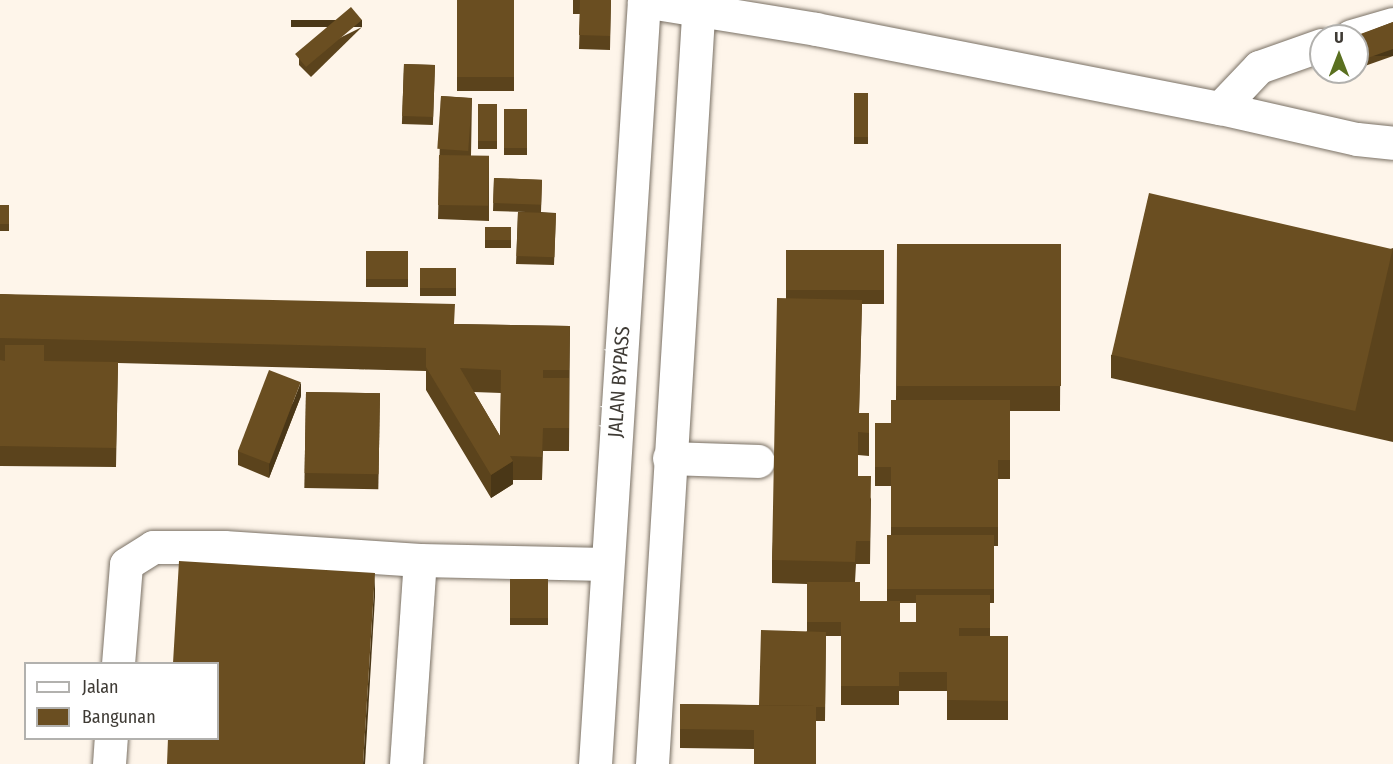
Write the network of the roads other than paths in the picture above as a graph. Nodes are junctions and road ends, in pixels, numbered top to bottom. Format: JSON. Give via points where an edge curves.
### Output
{"nodes":[{"id":1,"x":644,"y":1,"type":"edge"},
{"id":2,"x":699,"y":4,"type":"edge"},
{"id":3,"x":1393,"y":24,"type":"edge"},
{"id":4,"x":1369,"y":31,"type":"edge"},
{"id":5,"x":1309,"y":49,"type":"edge"},
{"id":6,"x":1220,"y":108,"type":"junction"},
{"id":7,"x":1393,"y":143,"type":"edge"},
{"id":8,"x":669,"y":458,"type":"junction"},
{"id":9,"x":758,"y":461,"type":"dead end"},
{"id":10,"x":420,"y":560,"type":"junction"},
{"id":11,"x":606,"y":564,"type":"junction"},
{"id":12,"x":118,"y":662,"type":"edge"},
{"id":13,"x":111,"y":740,"type":"edge"},
{"id":14,"x":109,"y":764,"type":"edge"},
{"id":15,"x":406,"y":764,"type":"edge"},
{"id":16,"x":595,"y":764,"type":"edge"},
{"id":17,"x":652,"y":764,"type":"edge"}],
"edges":[{"from":1,"to":2,"type":"main road"},
{"from":1,"to":11,"type":"main road","name":"JALAN BYPASS"},
{"from":2,"to":6,"type":"main road"},
{"from":2,"to":8,"type":"main road"},
{"from":3,"to":4,"type":"main road"},
{"from":5,"to":6,"type":"main road","via":[[1259,67]]},
{"from":6,"to":7,"type":"main road","via":[[1357,139]]},
{"from":8,"to":9,"type":"main road"},
{"from":8,"to":17,"type":"main road"},
{"from":10,"to":11,"type":"main road"},
{"from":10,"to":12,"type":"main road","via":[[224,547],[153,547],[126,564]]},
{"from":10,"to":15,"type":"main road"},
{"from":11,"to":16,"type":"main road","name":"JALAN BYPASS"},
{"from":13,"to":14,"type":"main road"}]}
